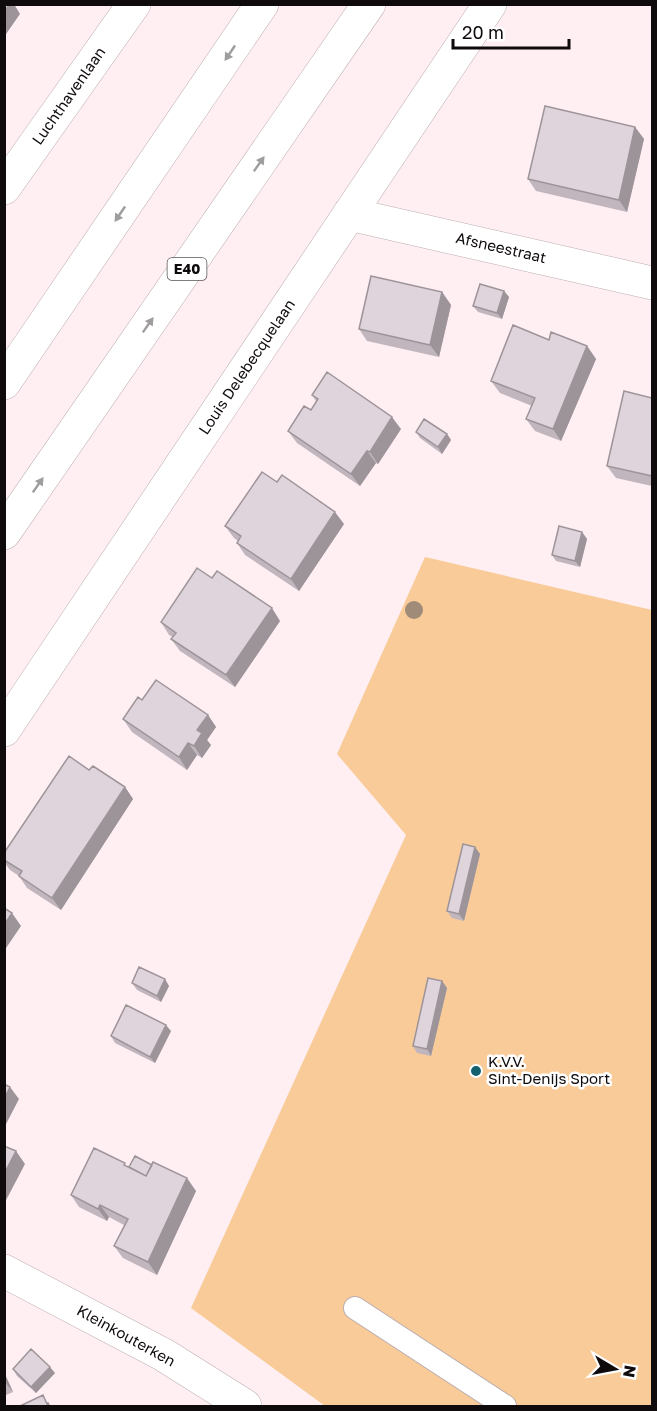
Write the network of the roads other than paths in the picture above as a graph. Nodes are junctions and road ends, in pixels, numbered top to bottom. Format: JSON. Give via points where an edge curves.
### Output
{"nodes":[{"id":1,"x":134,"y":4,"type":"edge"},
{"id":2,"x":262,"y":4,"type":"edge"},
{"id":3,"x":369,"y":4,"type":"edge"},
{"id":4,"x":490,"y":4,"type":"edge"},
{"id":5,"x":9,"y":172,"type":"edge"},
{"id":6,"x":350,"y":214,"type":"junction"},
{"id":7,"x":652,"y":283,"type":"edge"},
{"id":8,"x":4,"y":383,"type":"edge"},
{"id":9,"x":4,"y":533,"type":"edge"},
{"id":10,"x":4,"y":730,"type":"edge"},
{"id":11,"x":4,"y":1271,"type":"edge"},
{"id":12,"x":355,"y":1308,"type":"dead end"},
{"id":13,"x":244,"y":1407,"type":"edge"},
{"id":14,"x":505,"y":1407,"type":"edge"}],
"edges":[{"from":1,"to":5,"type":"main road","name":"Luchthavenlaan"},
{"from":2,"to":8,"type":"main road","one_way":true},
{"from":9,"to":3,"type":"main road","number":"E40","one_way":true},
{"from":4,"to":6,"type":"main road","name":"Louis Delebecquelaan"},
{"from":6,"to":7,"type":"main road","name":"Afsneestraat"},
{"from":6,"to":10,"type":"main road","name":"Louis Delebecquelaan"},
{"from":11,"to":13,"type":"main road","name":"Kleinkouterken","via":[[164,1355]]},
{"from":12,"to":14,"type":"lane"}]}
